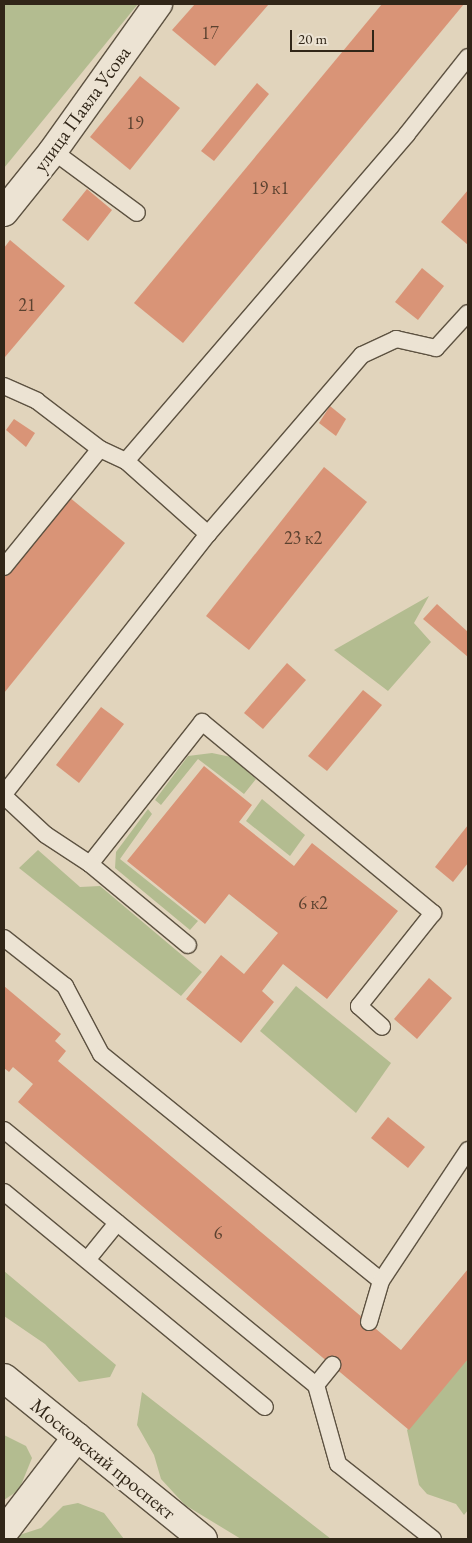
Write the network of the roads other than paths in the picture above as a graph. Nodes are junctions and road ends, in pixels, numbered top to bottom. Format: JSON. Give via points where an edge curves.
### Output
{"nodes":[{"id":1,"x":158,"y":4,"type":"edge"},
{"id":2,"x":468,"y":57,"type":"edge"},
{"id":3,"x":53,"y":151,"type":"junction"},
{"id":4,"x":4,"y":212,"type":"edge"},
{"id":5,"x":137,"y":213,"type":"dead end"},
{"id":6,"x":468,"y":313,"type":"edge"},
{"id":7,"x":4,"y":387,"type":"edge"},
{"id":8,"x":100,"y":449,"type":"junction"},
{"id":9,"x":126,"y":461,"type":"junction"},
{"id":10,"x":208,"y":534,"type":"junction"},
{"id":11,"x":4,"y":567,"type":"edge"},
{"id":12,"x":4,"y":795,"type":"edge"},
{"id":13,"x":90,"y":864,"type":"junction"},
{"id":14,"x":4,"y":938,"type":"edge"},
{"id":15,"x":188,"y":945,"type":"dead end"},
{"id":16,"x":382,"y":1027,"type":"dead end"},
{"id":17,"x":4,"y":1130,"type":"edge"},
{"id":18,"x":468,"y":1150,"type":"edge"},
{"id":19,"x":4,"y":1192,"type":"edge"},
{"id":20,"x":117,"y":1223,"type":"junction"},
{"id":21,"x":87,"y":1260,"type":"junction"},
{"id":22,"x":381,"y":1281,"type":"junction"},
{"id":23,"x":368,"y":1322,"type":"dead end"},
{"id":24,"x":332,"y":1366,"type":"dead end"},
{"id":25,"x":4,"y":1378,"type":"edge"},
{"id":26,"x":316,"y":1385,"type":"junction"},
{"id":27,"x":265,"y":1407,"type":"dead end"},
{"id":28,"x":77,"y":1437,"type":"junction"},
{"id":29,"x":4,"y":1532,"type":"edge"},
{"id":30,"x":203,"y":1539,"type":"edge"},
{"id":31,"x":433,"y":1539,"type":"edge"}],
"edges":[{"from":1,"to":3,"type":"street","name":"улица Павла Усова"},
{"from":2,"to":9,"type":"lane","via":[[407,134]]},
{"from":3,"to":4,"type":"street","name":"улица Павла Усова"},
{"from":3,"to":5,"type":"lane"},
{"from":6,"to":10,"type":"lane","via":[[436,348],[396,340],[362,355]]},
{"from":7,"to":8,"type":"lane","via":[[37,401]]},
{"from":8,"to":9,"type":"lane"},
{"from":8,"to":11,"type":"lane"},
{"from":9,"to":10,"type":"lane"},
{"from":10,"to":12,"type":"lane"},
{"from":12,"to":13,"type":"lane","via":[[46,835]]},
{"from":13,"to":15,"type":"lane"},
{"from":13,"to":16,"type":"lane","via":[[202,722],[432,913],[359,1006]]},
{"from":14,"to":22,"type":"lane","via":[[65,986],[101,1054]]},
{"from":17,"to":20,"type":"lane"},
{"from":18,"to":22,"type":"lane"},
{"from":19,"to":21,"type":"lane"},
{"from":20,"to":21,"type":"lane"},
{"from":20,"to":26,"type":"lane"},
{"from":21,"to":27,"type":"lane"},
{"from":22,"to":23,"type":"lane"},
{"from":24,"to":26,"type":"lane"},
{"from":25,"to":28,"type":"street","name":"Московский проспект"},
{"from":26,"to":31,"type":"lane","via":[[338,1464]]},
{"from":28,"to":29,"type":"street"},
{"from":28,"to":30,"type":"street","name":"Московский проспект"}]}
